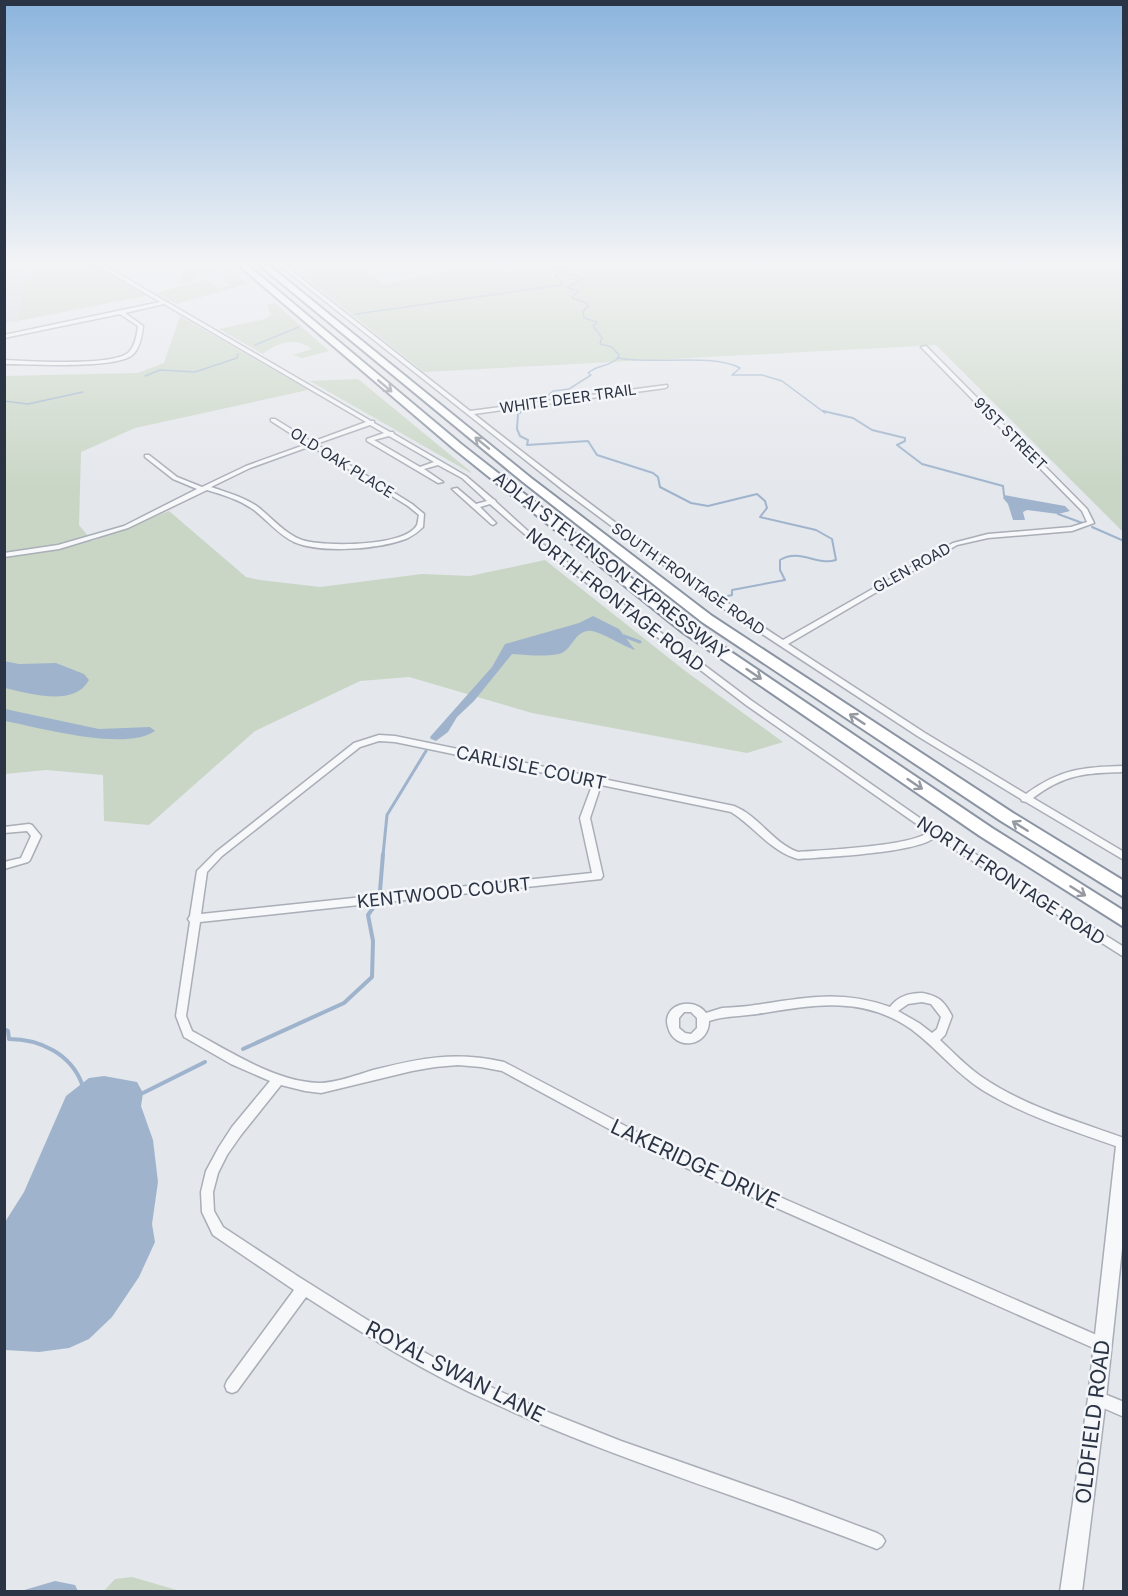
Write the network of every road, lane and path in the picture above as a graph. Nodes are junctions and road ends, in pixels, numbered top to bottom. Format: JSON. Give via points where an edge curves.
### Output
{"nodes":[{"id":1,"x":137,"y":337,"type":"edge"},
{"id":2,"x":224,"y":337,"type":"edge"},
{"id":3,"x":328,"y":337,"type":"edge"},
{"id":4,"x":352,"y":337,"type":"edge"},
{"id":5,"x":374,"y":337,"type":"edge"},
{"id":6,"x":924,"y":347,"type":"dead end"},
{"id":7,"x":4,"y":362,"type":"edge"},
{"id":8,"x":665,"y":386,"type":"dead end"},
{"id":9,"x":470,"y":413,"type":"junction"},
{"id":10,"x":273,"y":420,"type":"dead end"},
{"id":11,"x":372,"y":422,"type":"junction"},
{"id":12,"x":391,"y":433,"type":"junction"},
{"id":13,"x":310,"y":443,"type":"junction"},
{"id":14,"x":147,"y":456,"type":"dead end"},
{"id":15,"x":440,"y":462,"type":"junction"},
{"id":16,"x":419,"y":470,"type":"junction"},
{"id":17,"x":440,"y":482,"type":"dead end"},
{"id":18,"x":206,"y":489,"type":"junction"},
{"id":19,"x":455,"y":489,"type":"dead end"},
{"id":20,"x":494,"y":501,"type":"junction"},
{"id":21,"x":475,"y":506,"type":"junction"},
{"id":22,"x":493,"y":523,"type":"dead end"},
{"id":23,"x":1090,"y":523,"type":"joint"},
{"id":24,"x":4,"y":555,"type":"edge"},
{"id":25,"x":782,"y":644,"type":"junction"},
{"id":26,"x":1124,"y":770,"type":"edge"},
{"id":27,"x":598,"y":782,"type":"junction"},
{"id":28,"x":1025,"y":799,"type":"junction"},
{"id":29,"x":4,"y":830,"type":"edge"},
{"id":30,"x":934,"y":832,"type":"junction"},
{"id":31,"x":1124,"y":857,"type":"edge"},
{"id":32,"x":4,"y":866,"type":"edge"},
{"id":33,"x":1124,"y":890,"type":"edge"},
{"id":34,"x":193,"y":920,"type":"junction"},
{"id":35,"x":1124,"y":920,"type":"edge"},
{"id":36,"x":1124,"y":953,"type":"edge"},
{"id":37,"x":892,"y":1012,"type":"junction"},
{"id":38,"x":704,"y":1018,"type":"dead end"},
{"id":39,"x":933,"y":1041,"type":"junction"},
{"id":40,"x":279,"y":1079,"type":"junction"},
{"id":41,"x":1124,"y":1145,"type":"edge"},
{"id":42,"x":303,"y":1289,"type":"junction"},
{"id":43,"x":1103,"y":1345,"type":"junction"},
{"id":44,"x":232,"y":1386,"type":"dead end"},
{"id":45,"x":1097,"y":1398,"type":"junction"},
{"id":46,"x":1124,"y":1410,"type":"edge"},
{"id":47,"x":877,"y":1541,"type":"dead end"},
{"id":48,"x":1071,"y":1592,"type":"edge"}],
"edges":[{"from":1,"to":7,"type":"street","via":[[133,352],[105,361]]},
{"from":2,"to":11,"type":"street","name":"NORTH FRONTAGE ROAD"},
{"from":3,"to":35,"type":"highway","name":"ADLAI STEVENSON EXPRESSWAY","one_way":true,"via":[[457,446],[686,628],[986,832]]},
{"from":33,"to":4,"type":"highway","name":"ADLAI STEVENSON EXPRESSWAY","one_way":true,"via":[[707,620]]},
{"from":5,"to":9,"type":"street","name":"SOUTH FRONTAGE ROAD"},
{"from":6,"to":23,"type":"street","name":"91ST STREET","via":[[1085,510]]},
{"from":8,"to":9,"type":"street","name":"WHITE DEER TRAIL"},
{"from":9,"to":25,"type":"street","name":"SOUTH FRONTAGE ROAD","via":[[629,538]]},
{"from":10,"to":13,"type":"street","name":"OLD OAK PLACE"},
{"from":11,"to":12,"type":"street","name":"NORTH FRONTAGE ROAD"},
{"from":11,"to":13,"type":"street"},
{"from":12,"to":15,"type":"street","name":"NORTH FRONTAGE ROAD"},
{"from":12,"to":16,"type":"street","via":[[369,440]]},
{"from":13,"to":18,"type":"street","via":[[248,467]]},
{"from":13,"to":18,"type":"street","name":"OLD OAK PLACE","via":[[410,505],[423,518],[421,525],[412,535],[386,542],[325,547],[299,542],[243,500]]},
{"from":14,"to":18,"type":"street","via":[[175,478]]},
{"from":15,"to":16,"type":"street"},
{"from":15,"to":20,"type":"street","name":"NORTH FRONTAGE ROAD"},
{"from":16,"to":17,"type":"street"},
{"from":18,"to":24,"type":"street","via":[[110,532],[59,548]]},
{"from":19,"to":21,"type":"street"},
{"from":20,"to":21,"type":"street"},
{"from":20,"to":30,"type":"street","name":"NORTH FRONTAGE ROAD","via":[[538,543],[681,653]]},
{"from":21,"to":22,"type":"street"},
{"from":23,"to":25,"type":"street","name":"GLEN ROAD","via":[[1072,529],[988,536],[955,544]]},
{"from":25,"to":28,"type":"street","name":"SOUTH FRONTAGE ROAD"},
{"from":26,"to":28,"type":"street","via":[[1063,774]]},
{"from":27,"to":30,"type":"street","name":"CARLISLE COURT","via":[[734,809],[745,814],[786,852],[798,856],[902,846],[927,839]]},
{"from":27,"to":34,"type":"street","name":"CARLISLE COURT","via":[[395,739],[372,739],[357,745],[209,863],[199,875]]},
{"from":27,"to":34,"type":"street","name":"KENTWOOD COURT","via":[[585,818],[598,876]]},
{"from":28,"to":31,"type":"street","name":"SOUTH FRONTAGE ROAD"},
{"from":29,"to":32,"type":"street","via":[[29,827],[36,836],[25,860]]},
{"from":30,"to":36,"type":"street","name":"NORTH FRONTAGE ROAD"},
{"from":34,"to":40,"type":"street","name":"CARLISLE COURT","via":[[181,1010],[188,1034]]},
{"from":37,"to":38,"type":"street","via":[[853,1001],[819,999]]},
{"from":37,"to":39,"type":"street"},
{"from":37,"to":39,"type":"street","via":[[910,998],[934,1000],[947,1016]]},
{"from":39,"to":41,"type":"street","via":[[987,1087]]},
{"from":40,"to":42,"type":"street","name":"ROYAL SWAN LANE","via":[[218,1159],[205,1189],[205,1209],[218,1231]]},
{"from":40,"to":43,"type":"street","name":"LAKERIDGE DRIVE","via":[[321,1088],[436,1060],[479,1060],[504,1067],[663,1152]]},
{"from":41,"to":43,"type":"street","name":"OLDFIELD ROAD"},
{"from":42,"to":44,"type":"street"},
{"from":42,"to":47,"type":"street","name":"ROYAL SWAN LANE","via":[[470,1384],[535,1415]]},
{"from":43,"to":45,"type":"street","name":"OLDFIELD ROAD"},
{"from":45,"to":46,"type":"street"},
{"from":45,"to":48,"type":"street","name":"OLDFIELD ROAD"}]}
